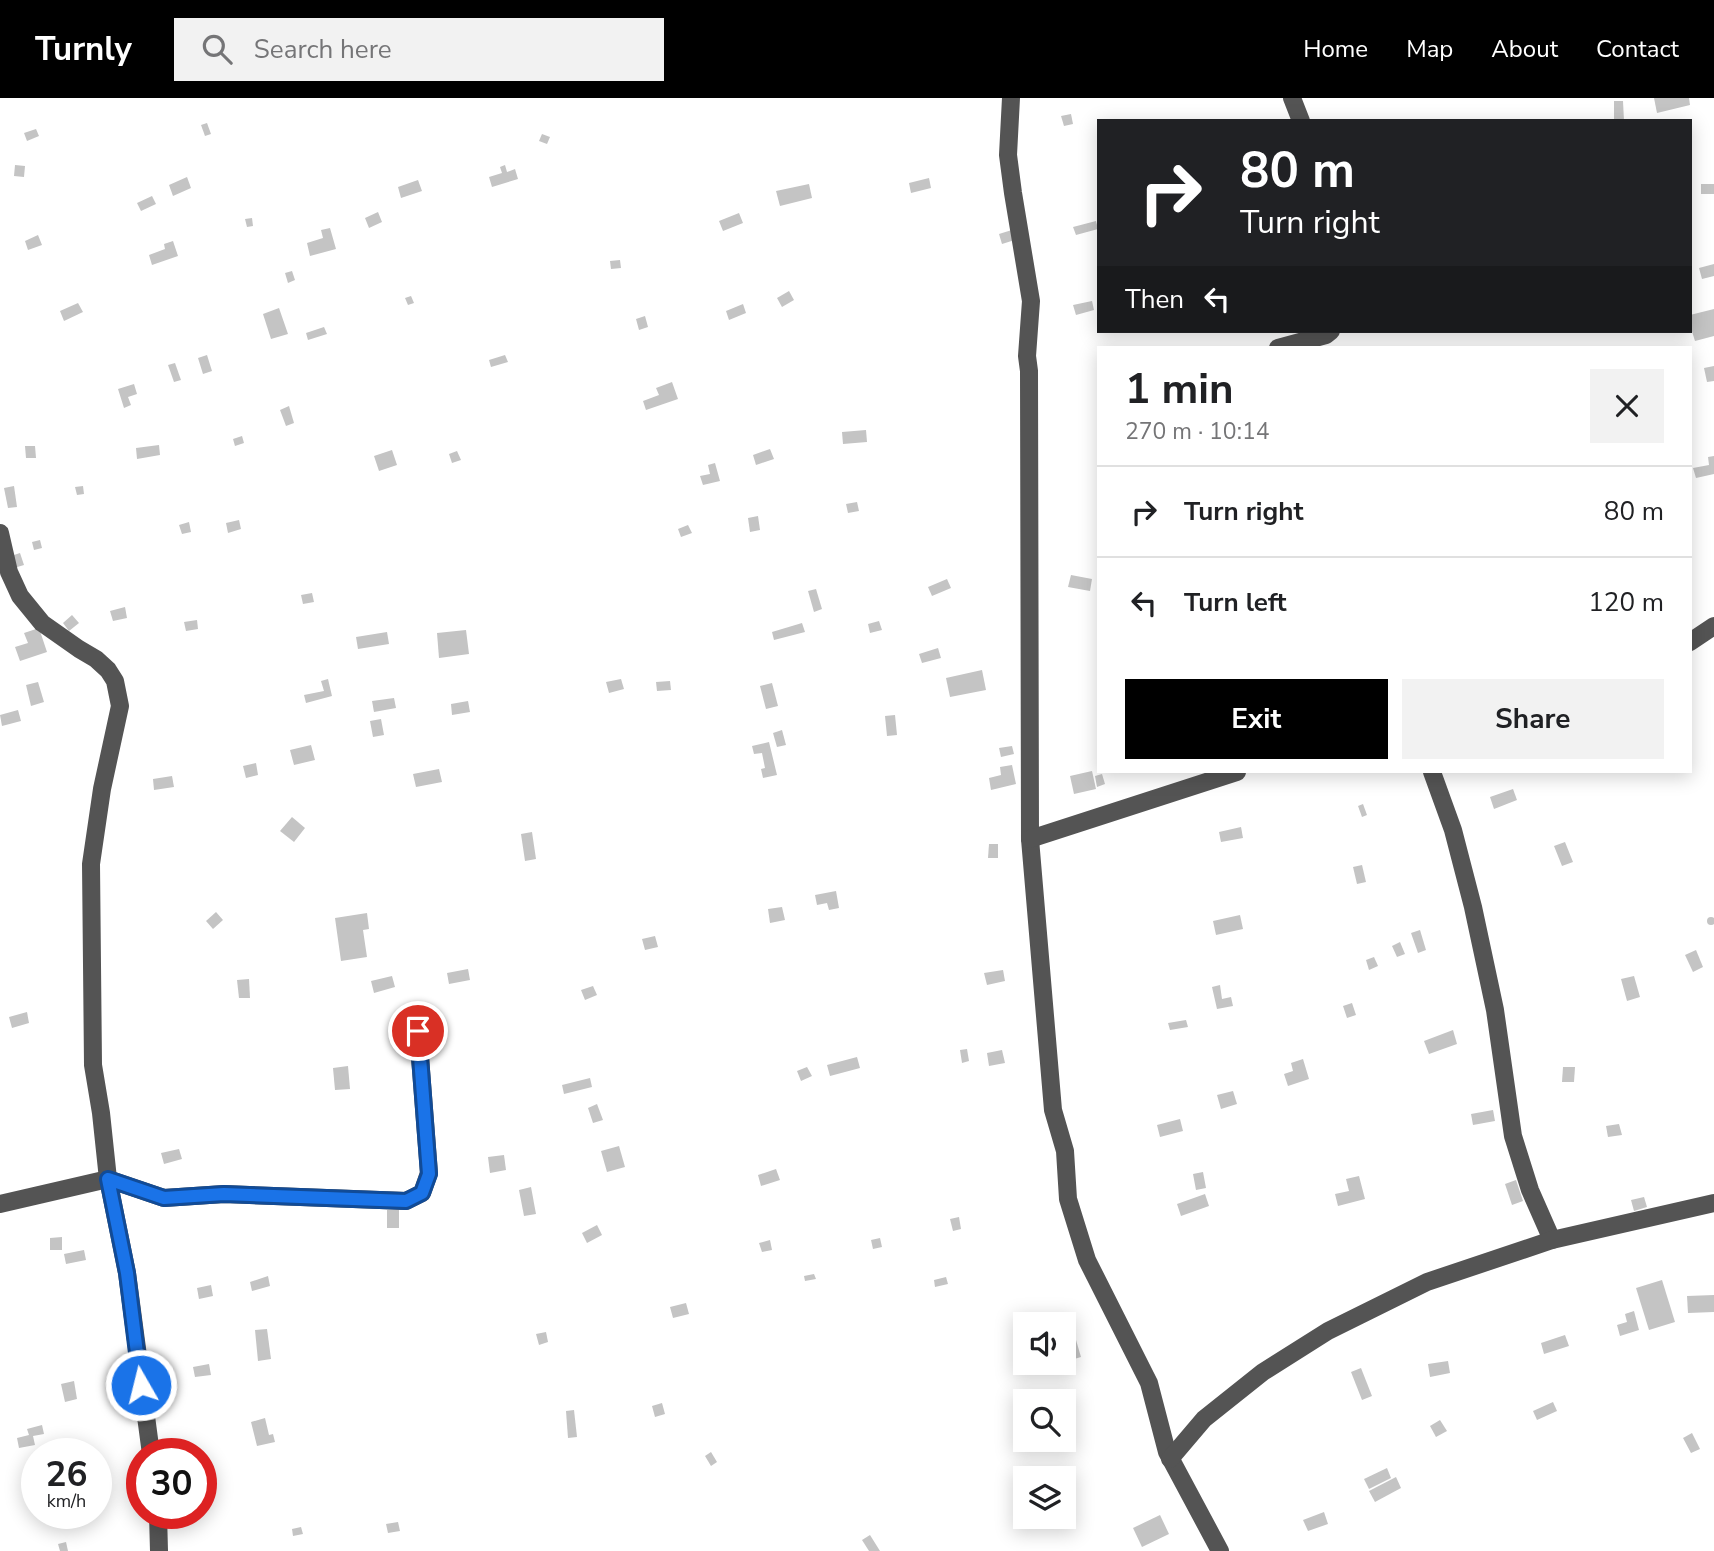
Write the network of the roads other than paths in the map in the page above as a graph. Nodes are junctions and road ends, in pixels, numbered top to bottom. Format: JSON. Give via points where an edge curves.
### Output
{"nodes":[{"id":1,"x":1011,"y":98,"type":"edge"},
{"id":2,"x":1292,"y":98,"type":"edge"},
{"id":3,"x":1300,"y":119,"type":"edge"},
{"id":4,"x":1328,"y":333,"type":"edge"},
{"id":5,"x":1285,"y":346,"type":"edge"},
{"id":6,"x":0,"y":533,"type":"edge"},
{"id":7,"x":1714,"y":626,"type":"edge"},
{"id":8,"x":1692,"y":641,"type":"edge"},
{"id":9,"x":1234,"y":773,"type":"edge"},
{"id":10,"x":1432,"y":773,"type":"edge"},
{"id":11,"x":1030,"y":839,"type":"junction"},
{"id":12,"x":418,"y":1031,"type":"dead end"},
{"id":13,"x":108,"y":1179,"type":"junction"},
{"id":14,"x":1714,"y":1203,"type":"edge"},
{"id":15,"x":0,"y":1204,"type":"edge"},
{"id":16,"x":1552,"y":1240,"type":"junction"},
{"id":17,"x":149,"y":1438,"type":"edge"},
{"id":18,"x":1170,"y":1459,"type":"junction"},
{"id":19,"x":158,"y":1529,"type":"edge"},
{"id":20,"x":159,"y":1551,"type":"edge"},
{"id":21,"x":1220,"y":1551,"type":"edge"}],
"edges":[{"from":1,"to":11,"type":"street","via":[[1008,155],[1031,301],[1027,356]]},
{"from":2,"to":3,"type":"street"},
{"from":4,"to":5,"type":"street"},
{"from":6,"to":13,"type":"street","via":[[20,596],[42,623],[108,670],[120,706],[91,864],[93,1065]]},
{"from":7,"to":8,"type":"street"},
{"from":9,"to":11,"type":"street"},
{"from":10,"to":16,"type":"street","via":[[1473,906],[1495,1010],[1513,1136]]},
{"from":11,"to":18,"type":"street","via":[[1053,1110],[1065,1151],[1068,1199],[1087,1260],[1150,1383]]},
{"from":12,"to":13,"type":"street","via":[[429,1174],[422,1193],[406,1201],[224,1194],[164,1198]]},
{"from":13,"to":15,"type":"street"},
{"from":13,"to":17,"type":"street","via":[[127,1273]]},
{"from":14,"to":16,"type":"street"},
{"from":16,"to":18,"type":"street","via":[[1427,1282],[1328,1331],[1263,1372],[1204,1419]]},
{"from":18,"to":21,"type":"street"},
{"from":19,"to":20,"type":"street"}]}
